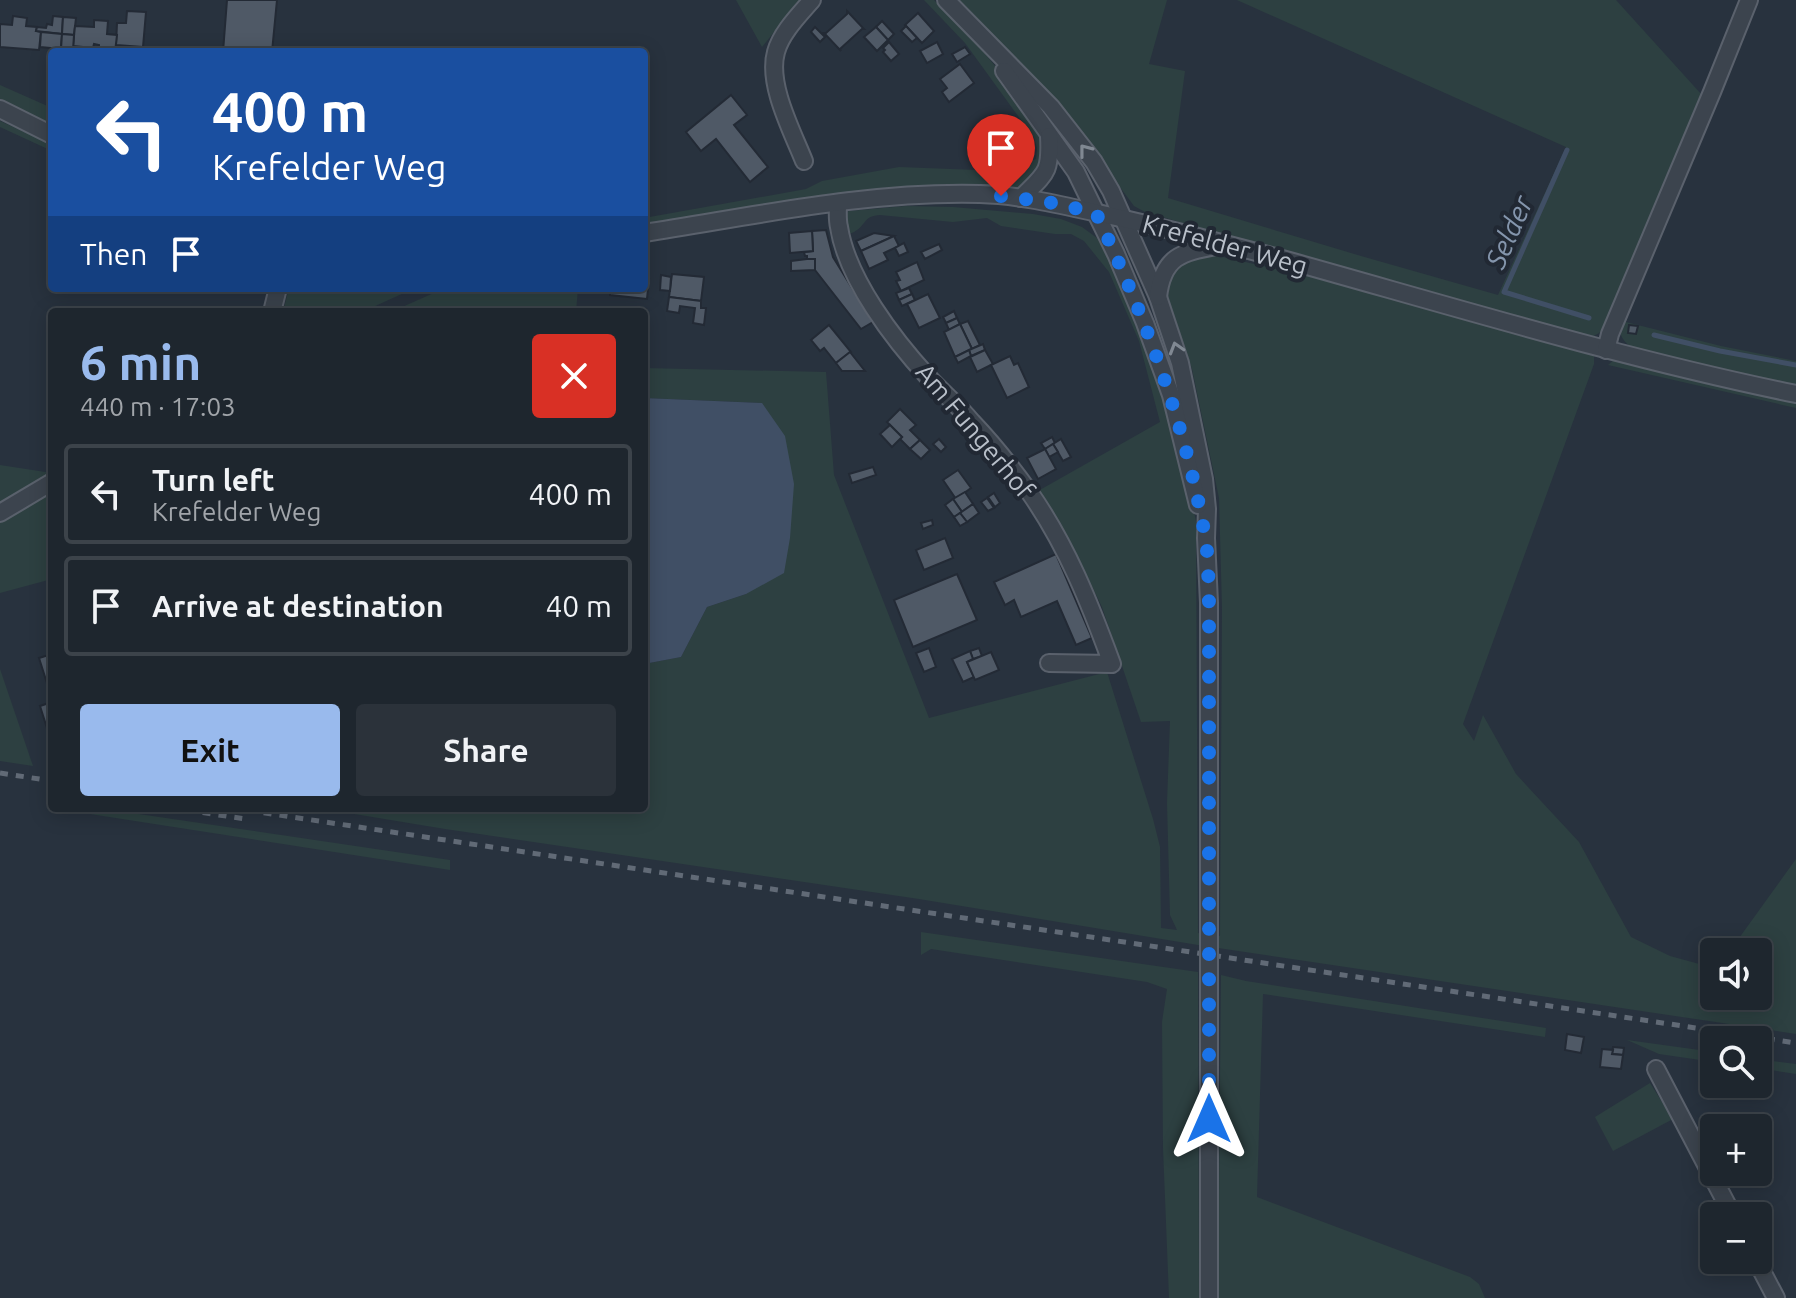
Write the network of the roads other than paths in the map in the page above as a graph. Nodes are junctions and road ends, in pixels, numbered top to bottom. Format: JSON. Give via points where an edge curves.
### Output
{"nodes":[{"id":1,"x":812,"y":0,"type":"edge"},
{"id":2,"x":1749,"y":0,"type":"edge"},
{"id":3,"x":952,"y":6,"type":"edge"},
{"id":4,"x":0,"y":109,"type":"edge"},
{"id":5,"x":48,"y":133,"type":"edge"},
{"id":6,"x":1049,"y":134,"type":"junction"},
{"id":7,"x":804,"y":161,"type":"dead end"},
{"id":8,"x":1021,"y":198,"type":"junction"},
{"id":9,"x":838,"y":203,"type":"junction"},
{"id":10,"x":1096,"y":213,"type":"junction"},
{"id":11,"x":1122,"y":218,"type":"junction"},
{"id":12,"x":648,"y":232,"type":"edge"},
{"id":13,"x":1227,"y":244,"type":"junction"},
{"id":14,"x":1158,"y":297,"type":"junction"},
{"id":15,"x":1606,"y":350,"type":"junction"},
{"id":16,"x":1796,"y":394,"type":"edge"},
{"id":17,"x":48,"y":484,"type":"edge"},
{"id":18,"x":0,"y":513,"type":"edge"},
{"id":19,"x":1206,"y":538,"type":"junction"},
{"id":20,"x":1049,"y":663,"type":"dead end"},
{"id":21,"x":1656,"y":1069,"type":"dead end"},
{"id":22,"x":1726,"y":1202,"type":"edge"},
{"id":23,"x":1763,"y":1274,"type":"edge"},
{"id":24,"x":1209,"y":1298,"type":"edge"},
{"id":25,"x":1776,"y":1298,"type":"edge"}],
"edges":[{"from":1,"to":7,"type":"street","via":[[776,51],[774,74]]},
{"from":2,"to":15,"type":"street"},
{"from":3,"to":6,"type":"street"},
{"from":11,"to":3,"type":"street","one_way":true,"via":[[1094,162],[1051,107]]},
{"from":4,"to":5,"type":"street"},
{"from":6,"to":8,"type":"street","via":[[1046,174]]},
{"from":6,"to":10,"type":"street"},
{"from":8,"to":9,"type":"street","name":"Krefelder Weg","via":[[905,195]]},
{"from":8,"to":10,"type":"street","name":"Krefelder Weg"},
{"from":9,"to":12,"type":"street","name":"Krefelder Weg"},
{"from":9,"to":20,"type":"street","name":"Am Fungerhof","via":[[843,244],[878,314],[1031,495],[1076,573],[1112,664]]},
{"from":10,"to":11,"type":"street","name":"Krefelder Weg"},
{"from":10,"to":19,"type":"street","via":[[1171,395]]},
{"from":11,"to":13,"type":"street","name":"Krefelder Weg"},
{"from":11,"to":14,"type":"street"},
{"from":13,"to":14,"type":"street","via":[[1177,257],[1163,273]]},
{"from":13,"to":15,"type":"street","name":"Krefelder Weg"},
{"from":19,"to":14,"type":"street","one_way":true,"via":[[1204,479],[1192,414]]},
{"from":15,"to":16,"type":"street","name":"Krefelder Weg"},
{"from":17,"to":18,"type":"street"},
{"from":19,"to":24,"type":"street","bridge":true},
{"from":21,"to":22,"type":"street"},
{"from":23,"to":25,"type":"street"}]}
